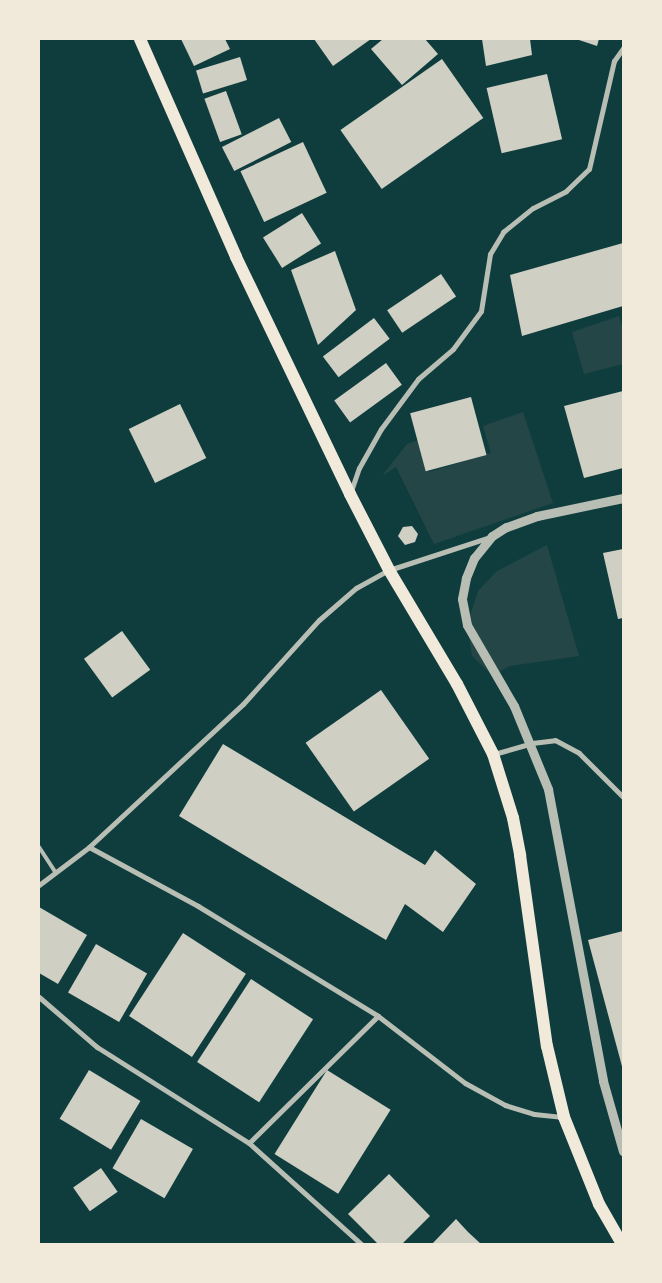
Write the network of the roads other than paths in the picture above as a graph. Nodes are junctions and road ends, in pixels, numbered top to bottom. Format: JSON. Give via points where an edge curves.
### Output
{"nodes":[{"id":1,"x":140,"y":39,"type":"edge"},
{"id":2,"x":623,"y":48,"type":"edge"},
{"id":3,"x":350,"y":494,"type":"junction"},
{"id":4,"x":623,"y":498,"type":"edge"},
{"id":5,"x":492,"y":536,"type":"junction"},
{"id":6,"x":389,"y":570,"type":"junction"},
{"id":7,"x":532,"y":743,"type":"junction"},
{"id":8,"x":493,"y":754,"type":"junction"},
{"id":9,"x":623,"y":797,"type":"edge"},
{"id":10,"x":39,"y":847,"type":"edge"},
{"id":11,"x":89,"y":847,"type":"junction"},
{"id":12,"x":55,"y":872,"type":"junction"},
{"id":13,"x":39,"y":885,"type":"edge"},
{"id":14,"x":39,"y":997,"type":"edge"},
{"id":15,"x":378,"y":1016,"type":"junction"},
{"id":16,"x":564,"y":1117,"type":"junction"},
{"id":17,"x":249,"y":1143,"type":"junction"},
{"id":18,"x":623,"y":1151,"type":"edge"},
{"id":19,"x":361,"y":1244,"type":"edge"},
{"id":20,"x":622,"y":1244,"type":"edge"}],
"edges":[{"from":1,"to":3,"type":"main road","via":[[236,257]]},
{"from":2,"to":3,"type":"street","via":[[614,61],[589,168],[566,191],[533,208],[503,232],[490,254],[481,311],[453,349],[418,379],[381,429],[359,468]]},
{"from":3,"to":6,"type":"main road"},
{"from":4,"to":5,"type":"street","via":[[538,516]]},
{"from":5,"to":6,"type":"street"},
{"from":5,"to":7,"type":"street","via":[[474,558],[462,599],[468,625]]},
{"from":6,"to":8,"type":"main road","via":[[457,684]]},
{"from":6,"to":11,"type":"street","via":[[356,588],[319,620],[243,704]]},
{"from":7,"to":8,"type":"street"},
{"from":7,"to":9,"type":"street","via":[[555,740],[579,753]]},
{"from":7,"to":18,"type":"street","via":[[548,789],[603,1081]]},
{"from":8,"to":16,"type":"main road","via":[[513,818],[547,1046]]},
{"from":10,"to":12,"type":"lane"},
{"from":11,"to":12,"type":"street"},
{"from":11,"to":15,"type":"street","via":[[198,906]]},
{"from":12,"to":13,"type":"street"},
{"from":14,"to":17,"type":"street","via":[[97,1047]]},
{"from":15,"to":16,"type":"street","via":[[465,1083],[505,1105],[534,1114]]},
{"from":15,"to":17,"type":"street"},
{"from":16,"to":20,"type":"main road","via":[[595,1195]]},
{"from":17,"to":19,"type":"street"}]}
